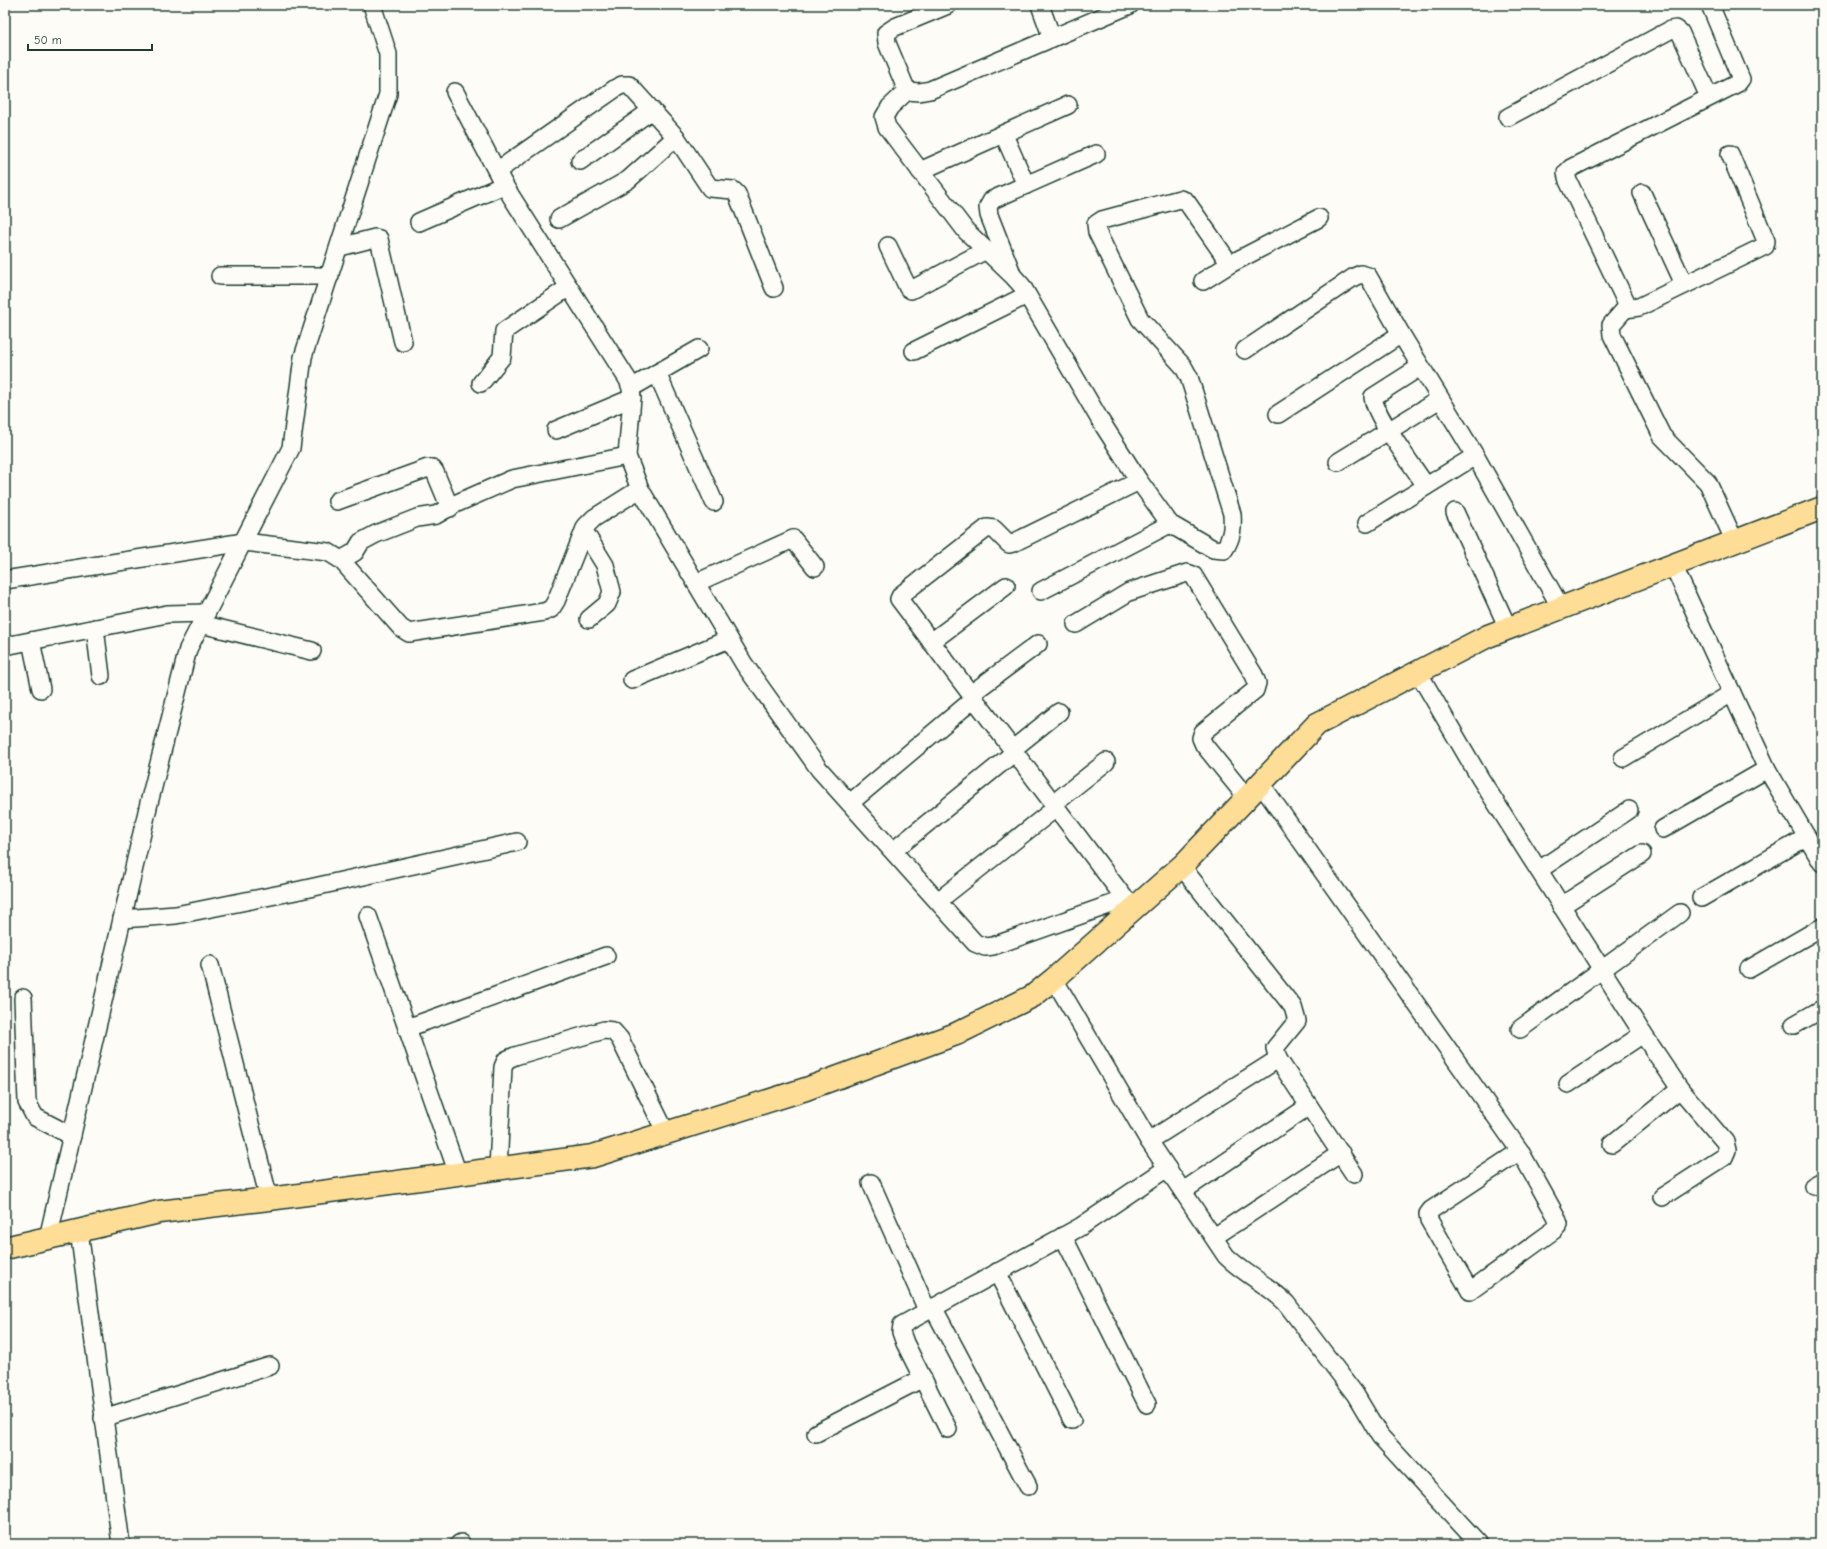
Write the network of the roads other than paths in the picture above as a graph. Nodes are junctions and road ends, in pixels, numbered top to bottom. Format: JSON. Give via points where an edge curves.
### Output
{"nodes":[{"id":1,"x":372,"y":5,"type":"edge"},
{"id":2,"x":948,"y":5,"type":"edge"},
{"id":3,"x":1040,"y":5,"type":"edge"},
{"id":4,"x":1130,"y":5,"type":"edge"},
{"id":5,"x":1710,"y":5,"type":"edge"},
{"id":6,"x":1052,"y":38,"type":"junction"},
{"id":7,"x":907,"y":91,"type":"junction"},
{"id":8,"x":455,"y":92,"type":"dead end"},
{"id":9,"x":1710,"y":97,"type":"junction"},
{"id":10,"x":1068,"y":105,"type":"dead end"},
{"id":11,"x":652,"y":110,"type":"junction"},
{"id":12,"x":1508,"y":117,"type":"dead end"},
{"id":13,"x":1004,"y":135,"type":"junction"},
{"id":14,"x":676,"y":137,"type":"junction"},
{"id":15,"x":1096,"y":154,"type":"dead end"},
{"id":16,"x":1730,"y":154,"type":"dead end"},
{"id":17,"x":580,"y":161,"type":"dead end"},
{"id":18,"x":920,"y":171,"type":"junction"},
{"id":19,"x":500,"y":178,"type":"junction"},
{"id":20,"x":1026,"y":185,"type":"junction"},
{"id":21,"x":1642,"y":193,"type":"dead end"},
{"id":22,"x":1319,"y":218,"type":"dead end"},
{"id":23,"x":559,"y":219,"type":"dead end"},
{"id":24,"x":419,"y":222,"type":"dead end"},
{"id":25,"x":888,"y":246,"type":"dead end"},
{"id":26,"x":340,"y":247,"type":"junction"},
{"id":27,"x":986,"y":250,"type":"junction"},
{"id":28,"x":1230,"y":264,"type":"junction"},
{"id":29,"x":220,"y":276,"type":"dead end"},
{"id":30,"x":330,"y":276,"type":"junction"},
{"id":31,"x":1013,"y":276,"type":"junction"},
{"id":32,"x":1203,"y":281,"type":"dead end"},
{"id":33,"x":1684,"y":284,"type":"junction"},
{"id":34,"x":569,"y":287,"type":"junction"},
{"id":35,"x":774,"y":288,"type":"dead end"},
{"id":36,"x":1026,"y":295,"type":"junction"},
{"id":37,"x":1625,"y":309,"type":"junction"},
{"id":38,"x":1401,"y":334,"type":"junction"},
{"id":39,"x":403,"y":342,"type":"dead end"},
{"id":40,"x":699,"y":349,"type":"dead end"},
{"id":41,"x":1245,"y":350,"type":"dead end"},
{"id":42,"x":914,"y":351,"type":"dead end"},
{"id":43,"x":1420,"y":367,"type":"junction"},
{"id":44,"x":657,"y":373,"type":"junction"},
{"id":45,"x":481,"y":383,"type":"dead end"},
{"id":46,"x":632,"y":393,"type":"junction"},
{"id":47,"x":1440,"y":399,"type":"junction"},
{"id":48,"x":1278,"y":414,"type":"dead end"},
{"id":49,"x":556,"y":430,"type":"dead end"},
{"id":50,"x":1389,"y":430,"type":"junction"},
{"id":51,"x":627,"y":456,"type":"junction"},
{"id":52,"x":1475,"y":456,"type":"junction"},
{"id":53,"x":1338,"y":462,"type":"dead end"},
{"id":54,"x":1139,"y":481,"type":"junction"},
{"id":55,"x":1426,"y":486,"type":"junction"},
{"id":56,"x":640,"y":488,"type":"junction"},
{"id":57,"x":337,"y":501,"type":"dead end"},
{"id":58,"x":714,"y":502,"type":"dead end"},
{"id":59,"x":450,"y":508,"type":"junction"},
{"id":60,"x":1822,"y":508,"type":"edge"},
{"id":61,"x":1455,"y":512,"type":"dead end"},
{"id":62,"x":1367,"y":523,"type":"dead end"},
{"id":63,"x":1170,"y":524,"type":"junction"},
{"id":64,"x":584,"y":531,"type":"junction"},
{"id":65,"x":244,"y":542,"type":"junction"},
{"id":66,"x":1734,"y":542,"type":"junction"},
{"id":67,"x":341,"y":560,"type":"junction"},
{"id":68,"x":1673,"y":565,"type":"junction"},
{"id":69,"x":815,"y":567,"type":"dead end"},
{"id":70,"x":5,"y":580,"type":"edge"},
{"id":71,"x":696,"y":583,"type":"junction"},
{"id":72,"x":1006,"y":586,"type":"dead end"},
{"id":73,"x":1041,"y":591,"type":"dead end"},
{"id":74,"x":1561,"y":608,"type":"junction"},
{"id":75,"x":203,"y":619,"type":"junction"},
{"id":76,"x":589,"y":619,"type":"dead end"},
{"id":77,"x":1076,"y":624,"type":"dead end"},
{"id":78,"x":95,"y":628,"type":"junction"},
{"id":79,"x":1508,"y":628,"type":"junction"},
{"id":80,"x":728,"y":639,"type":"junction"},
{"id":81,"x":31,"y":641,"type":"junction"},
{"id":82,"x":931,"y":642,"type":"junction"},
{"id":83,"x":1038,"y":644,"type":"dead end"},
{"id":84,"x":5,"y":646,"type":"edge"},
{"id":85,"x":312,"y":650,"type":"dead end"},
{"id":86,"x":1418,"y":672,"type":"junction"},
{"id":87,"x":101,"y":676,"type":"dead end"},
{"id":88,"x":632,"y":680,"type":"dead end"},
{"id":89,"x":41,"y":689,"type":"dead end"},
{"id":90,"x":1732,"y":693,"type":"junction"},
{"id":91,"x":973,"y":696,"type":"junction"},
{"id":92,"x":1059,"y":712,"type":"dead end"},
{"id":93,"x":1014,"y":750,"type":"junction"},
{"id":94,"x":1623,"y":758,"type":"dead end"},
{"id":95,"x":1106,"y":762,"type":"dead end"},
{"id":96,"x":1767,"y":769,"type":"junction"},
{"id":97,"x":1254,"y":791,"type":"junction"},
{"id":98,"x":850,"y":803,"type":"junction"},
{"id":99,"x":1055,"y":805,"type":"junction"},
{"id":100,"x":1629,"y":810,"type":"dead end"},
{"id":101,"x":1663,"y":829,"type":"dead end"},
{"id":102,"x":1807,"y":837,"type":"junction"},
{"id":103,"x":517,"y":842,"type":"dead end"},
{"id":104,"x":893,"y":851,"type":"junction"},
{"id":105,"x":1642,"y":854,"type":"dead end"},
{"id":106,"x":1822,"y":863,"type":"edge"},
{"id":107,"x":1182,"y":867,"type":"junction"},
{"id":108,"x":1539,"y":870,"type":"junction"},
{"id":109,"x":1701,"y":898,"type":"dead end"},
{"id":110,"x":938,"y":901,"type":"junction"},
{"id":111,"x":1129,"y":904,"type":"junction"},
{"id":112,"x":1561,"y":906,"type":"junction"},
{"id":113,"x":1680,"y":913,"type":"dead end"},
{"id":114,"x":368,"y":916,"type":"dead end"},
{"id":115,"x":122,"y":919,"type":"junction"},
{"id":116,"x":1822,"y":927,"type":"edge"},
{"id":117,"x":606,"y":956,"type":"dead end"},
{"id":118,"x":210,"y":965,"type":"dead end"},
{"id":119,"x":1749,"y":968,"type":"dead end"},
{"id":120,"x":1603,"y":971,"type":"junction"},
{"id":121,"x":1054,"y":979,"type":"junction"},
{"id":122,"x":22,"y":998,"type":"dead end"},
{"id":123,"x":1822,"y":1009,"type":"edge"},
{"id":124,"x":1794,"y":1025,"type":"dead end"},
{"id":125,"x":407,"y":1028,"type":"junction"},
{"id":126,"x":1520,"y":1029,"type":"dead end"},
{"id":127,"x":1643,"y":1034,"type":"junction"},
{"id":128,"x":1278,"y":1059,"type":"junction"},
{"id":129,"x":1568,"y":1084,"type":"dead end"},
{"id":130,"x":1680,"y":1089,"type":"junction"},
{"id":131,"x":1309,"y":1106,"type":"junction"},
{"id":132,"x":666,"y":1133,"type":"junction"},
{"id":133,"x":72,"y":1136,"type":"junction"},
{"id":134,"x":1149,"y":1141,"type":"junction"},
{"id":135,"x":1612,"y":1144,"type":"dead end"},
{"id":136,"x":1520,"y":1151,"type":"junction"},
{"id":137,"x":1341,"y":1153,"type":"junction"},
{"id":138,"x":1167,"y":1168,"type":"junction"},
{"id":139,"x":498,"y":1169,"type":"junction"},
{"id":140,"x":458,"y":1174,"type":"junction"},
{"id":141,"x":1354,"y":1174,"type":"dead end"},
{"id":142,"x":871,"y":1183,"type":"dead end"},
{"id":143,"x":1183,"y":1191,"type":"junction"},
{"id":144,"x":1662,"y":1197,"type":"dead end"},
{"id":145,"x":269,"y":1200,"type":"junction"},
{"id":146,"x":79,"y":1230,"type":"junction"},
{"id":147,"x":1063,"y":1236,"type":"junction"},
{"id":148,"x":48,"y":1238,"type":"junction"},
{"id":149,"x":1214,"y":1238,"type":"junction"},
{"id":150,"x":5,"y":1248,"type":"edge"},
{"id":151,"x":997,"y":1272,"type":"junction"},
{"id":152,"x":930,"y":1309,"type":"junction"},
{"id":153,"x":270,"y":1366,"type":"dead end"},
{"id":154,"x":923,"y":1378,"type":"junction"},
{"id":155,"x":1147,"y":1404,"type":"dead end"},
{"id":156,"x":103,"y":1418,"type":"junction"},
{"id":157,"x":1072,"y":1420,"type":"dead end"},
{"id":158,"x":948,"y":1429,"type":"dead end"},
{"id":159,"x":816,"y":1433,"type":"dead end"},
{"id":160,"x":1028,"y":1486,"type":"dead end"},
{"id":161,"x":121,"y":1544,"type":"edge"},
{"id":162,"x":1478,"y":1544,"type":"edge"}],
"edges":[{"from":1,"to":26,"type":"street","via":[[388,54],[388,94]]},
{"from":2,"to":7,"type":"street","via":[[886,33],[887,43]]},
{"from":3,"to":6,"type":"street"},
{"from":4,"to":6,"type":"street"},
{"from":5,"to":9,"type":"street","via":[[1741,79]]},
{"from":6,"to":7,"type":"street","via":[[930,90]]},
{"from":7,"to":18,"type":"street","via":[[890,107],[884,117],[887,127]]},
{"from":8,"to":19,"type":"street"},
{"from":9,"to":12,"type":"street","via":[[1680,32],[1676,29]]},
{"from":9,"to":37,"type":"street","via":[[1571,168],[1566,173],[1624,297],[1627,304]]},
{"from":10,"to":13,"type":"street"},
{"from":11,"to":14,"type":"street"},
{"from":11,"to":17,"type":"street"},
{"from":11,"to":19,"type":"street","via":[[629,85],[622,85]]},
{"from":13,"to":18,"type":"street"},
{"from":13,"to":20,"type":"street"},
{"from":14,"to":23,"type":"street","via":[[621,185]]},
{"from":14,"to":35,"type":"street","via":[[710,188],[733,190],[736,194]]},
{"from":15,"to":20,"type":"street"},
{"from":16,"to":33,"type":"street","via":[[1766,241],[1765,246]]},
{"from":18,"to":27,"type":"street","via":[[966,231]]},
{"from":19,"to":24,"type":"street"},
{"from":19,"to":34,"type":"street"},
{"from":20,"to":31,"type":"street","via":[[992,200],[988,207]]},
{"from":21,"to":33,"type":"street"},
{"from":22,"to":28,"type":"street"},
{"from":25,"to":27,"type":"street","via":[[911,290]]},
{"from":26,"to":30,"type":"street"},
{"from":26,"to":39,"type":"street","via":[[379,239]]},
{"from":27,"to":31,"type":"street"},
{"from":28,"to":32,"type":"street"},
{"from":28,"to":63,"type":"street","via":[[1186,200],[1180,199],[1102,220],[1096,224],[1097,232],[1140,319],[1183,366],[1189,377],[1232,514],[1230,541],[1224,550],[1213,549]]},
{"from":29,"to":30,"type":"street"},
{"from":30,"to":65,"type":"street","via":[[303,357],[292,448]]},
{"from":31,"to":36,"type":"street"},
{"from":33,"to":37,"type":"street","via":[[1639,306]]},
{"from":34,"to":45,"type":"street","via":[[504,331],[502,357]]},
{"from":34,"to":46,"type":"street"},
{"from":36,"to":42,"type":"street"},
{"from":36,"to":54,"type":"street"},
{"from":37,"to":66,"type":"street","via":[[1611,325],[1612,335],[1662,436],[1708,483]]},
{"from":38,"to":41,"type":"street","via":[[1374,284],[1368,276],[1361,274]]},
{"from":38,"to":43,"type":"street"},
{"from":38,"to":48,"type":"street"},
{"from":40,"to":44,"type":"street"},
{"from":43,"to":47,"type":"street"},
{"from":43,"to":50,"type":"street","via":[[1372,397]]},
{"from":44,"to":46,"type":"street"},
{"from":44,"to":58,"type":"street"},
{"from":46,"to":49,"type":"street"},
{"from":46,"to":51,"type":"street"},
{"from":47,"to":50,"type":"street"},
{"from":47,"to":52,"type":"street"},
{"from":50,"to":53,"type":"street"},
{"from":50,"to":55,"type":"street"},
{"from":51,"to":56,"type":"street"},
{"from":51,"to":59,"type":"street","via":[[521,477]]},
{"from":52,"to":55,"type":"street"},
{"from":52,"to":74,"type":"street"},
{"from":54,"to":63,"type":"street"},
{"from":54,"to":82,"type":"street","via":[[1013,544],[1009,544],[994,529],[987,528],[900,595],[902,604]]},
{"from":55,"to":62,"type":"street"},
{"from":56,"to":64,"type":"street","via":[[594,518]]},
{"from":56,"to":71,"type":"street"},
{"from":57,"to":59,"type":"street","via":[[432,468]]},
{"from":59,"to":67,"type":"street","via":[[376,534],[361,542],[355,552]]},
{"from":60,"to":66,"type":"highway"},
{"from":61,"to":79,"type":"street"},
{"from":63,"to":73,"type":"street"},
{"from":64,"to":67,"type":"street","via":[[551,609],[417,633],[401,628]]},
{"from":64,"to":76,"type":"street","via":[[605,565],[612,592],[607,604]]},
{"from":65,"to":67,"type":"street","via":[[328,552]]},
{"from":65,"to":70,"type":"street"},
{"from":65,"to":75,"type":"street"},
{"from":66,"to":68,"type":"highway"},
{"from":68,"to":74,"type":"highway"},
{"from":68,"to":90,"type":"street"},
{"from":69,"to":71,"type":"street","via":[[793,539]]},
{"from":71,"to":80,"type":"street"},
{"from":72,"to":82,"type":"street"},
{"from":74,"to":79,"type":"highway"},
{"from":75,"to":78,"type":"street","via":[[167,614]]},
{"from":75,"to":85,"type":"street"},
{"from":75,"to":115,"type":"street","via":[[188,649]]},
{"from":77,"to":97,"type":"street","via":[[1136,588],[1187,573],[1193,575],[1257,683],[1255,690],[1203,732],[1201,738],[1204,745]]},
{"from":78,"to":81,"type":"street"},
{"from":78,"to":87,"type":"street"},
{"from":79,"to":86,"type":"highway"},
{"from":80,"to":88,"type":"street"},
{"from":80,"to":98,"type":"street","via":[[752,677],[810,756]]},
{"from":81,"to":84,"type":"street"},
{"from":81,"to":89,"type":"street"},
{"from":82,"to":91,"type":"street"},
{"from":83,"to":91,"type":"street"},
{"from":86,"to":97,"type":"highway","via":[[1317,724]]},
{"from":86,"to":108,"type":"street","via":[[1480,778]]},
{"from":90,"to":94,"type":"street"},
{"from":90,"to":96,"type":"street"},
{"from":91,"to":93,"type":"street"},
{"from":91,"to":98,"type":"street"},
{"from":92,"to":93,"type":"street"},
{"from":93,"to":99,"type":"street"},
{"from":93,"to":104,"type":"street"},
{"from":95,"to":99,"type":"street"},
{"from":96,"to":101,"type":"street"},
{"from":96,"to":102,"type":"street"},
{"from":97,"to":107,"type":"highway"},
{"from":97,"to":136,"type":"street"},
{"from":98,"to":104,"type":"street"},
{"from":99,"to":110,"type":"street"},
{"from":99,"to":111,"type":"street"},
{"from":100,"to":108,"type":"street"},
{"from":102,"to":106,"type":"street"},
{"from":102,"to":109,"type":"street"},
{"from":103,"to":115,"type":"street","via":[[176,915]]},
{"from":104,"to":110,"type":"street"},
{"from":105,"to":112,"type":"street"},
{"from":107,"to":111,"type":"highway"},
{"from":107,"to":128,"type":"street","via":[[1293,1007],[1297,1021],[1275,1048]]},
{"from":108,"to":112,"type":"street"},
{"from":110,"to":111,"type":"street","via":[[975,943],[985,947]]},
{"from":111,"to":121,"type":"highway"},
{"from":112,"to":120,"type":"street"},
{"from":113,"to":120,"type":"street"},
{"from":114,"to":125,"type":"street"},
{"from":115,"to":133,"type":"street"},
{"from":116,"to":119,"type":"street"},
{"from":117,"to":125,"type":"street"},
{"from":118,"to":145,"type":"street"},
{"from":120,"to":126,"type":"street"},
{"from":120,"to":127,"type":"street"},
{"from":121,"to":132,"type":"highway","via":[[1033,996],[956,1034],[806,1089]]},
{"from":121,"to":134,"type":"street"},
{"from":122,"to":133,"type":"street","via":[[27,1102],[35,1117]]},
{"from":123,"to":124,"type":"street"},
{"from":125,"to":140,"type":"street"},
{"from":127,"to":129,"type":"street"},
{"from":127,"to":130,"type":"street"},
{"from":128,"to":131,"type":"street"},
{"from":128,"to":134,"type":"street"},
{"from":130,"to":135,"type":"street"},
{"from":130,"to":144,"type":"street","via":[[1725,1142],[1727,1150],[1724,1157]]},
{"from":131,"to":137,"type":"street"},
{"from":131,"to":143,"type":"street"},
{"from":132,"to":139,"type":"highway","via":[[593,1156]]},
{"from":132,"to":139,"type":"street","via":[[620,1039],[613,1031],[604,1030],[506,1060],[503,1067]]},
{"from":133,"to":148,"type":"street"},
{"from":134,"to":138,"type":"street"},
{"from":136,"to":136,"type":"street","via":[[1559,1224],[1470,1291],[1428,1214],[1430,1210]]},
{"from":137,"to":141,"type":"street"},
{"from":137,"to":149,"type":"street"},
{"from":138,"to":143,"type":"street"},
{"from":138,"to":147,"type":"street"},
{"from":139,"to":140,"type":"highway"},
{"from":140,"to":145,"type":"highway"},
{"from":142,"to":152,"type":"street"},
{"from":143,"to":149,"type":"street"},
{"from":145,"to":146,"type":"highway","via":[[159,1212]]},
{"from":146,"to":148,"type":"highway"},
{"from":146,"to":156,"type":"street"},
{"from":147,"to":151,"type":"street"},
{"from":147,"to":155,"type":"street"},
{"from":148,"to":150,"type":"highway"},
{"from":149,"to":162,"type":"street","via":[[1235,1264],[1286,1303],[1355,1394],[1380,1436]]},
{"from":151,"to":152,"type":"street"},
{"from":151,"to":157,"type":"street"},
{"from":152,"to":154,"type":"street","via":[[902,1324],[901,1332]]},
{"from":152,"to":160,"type":"street"},
{"from":153,"to":156,"type":"street"},
{"from":154,"to":158,"type":"street"},
{"from":154,"to":159,"type":"street"},
{"from":156,"to":161,"type":"street"}]}
